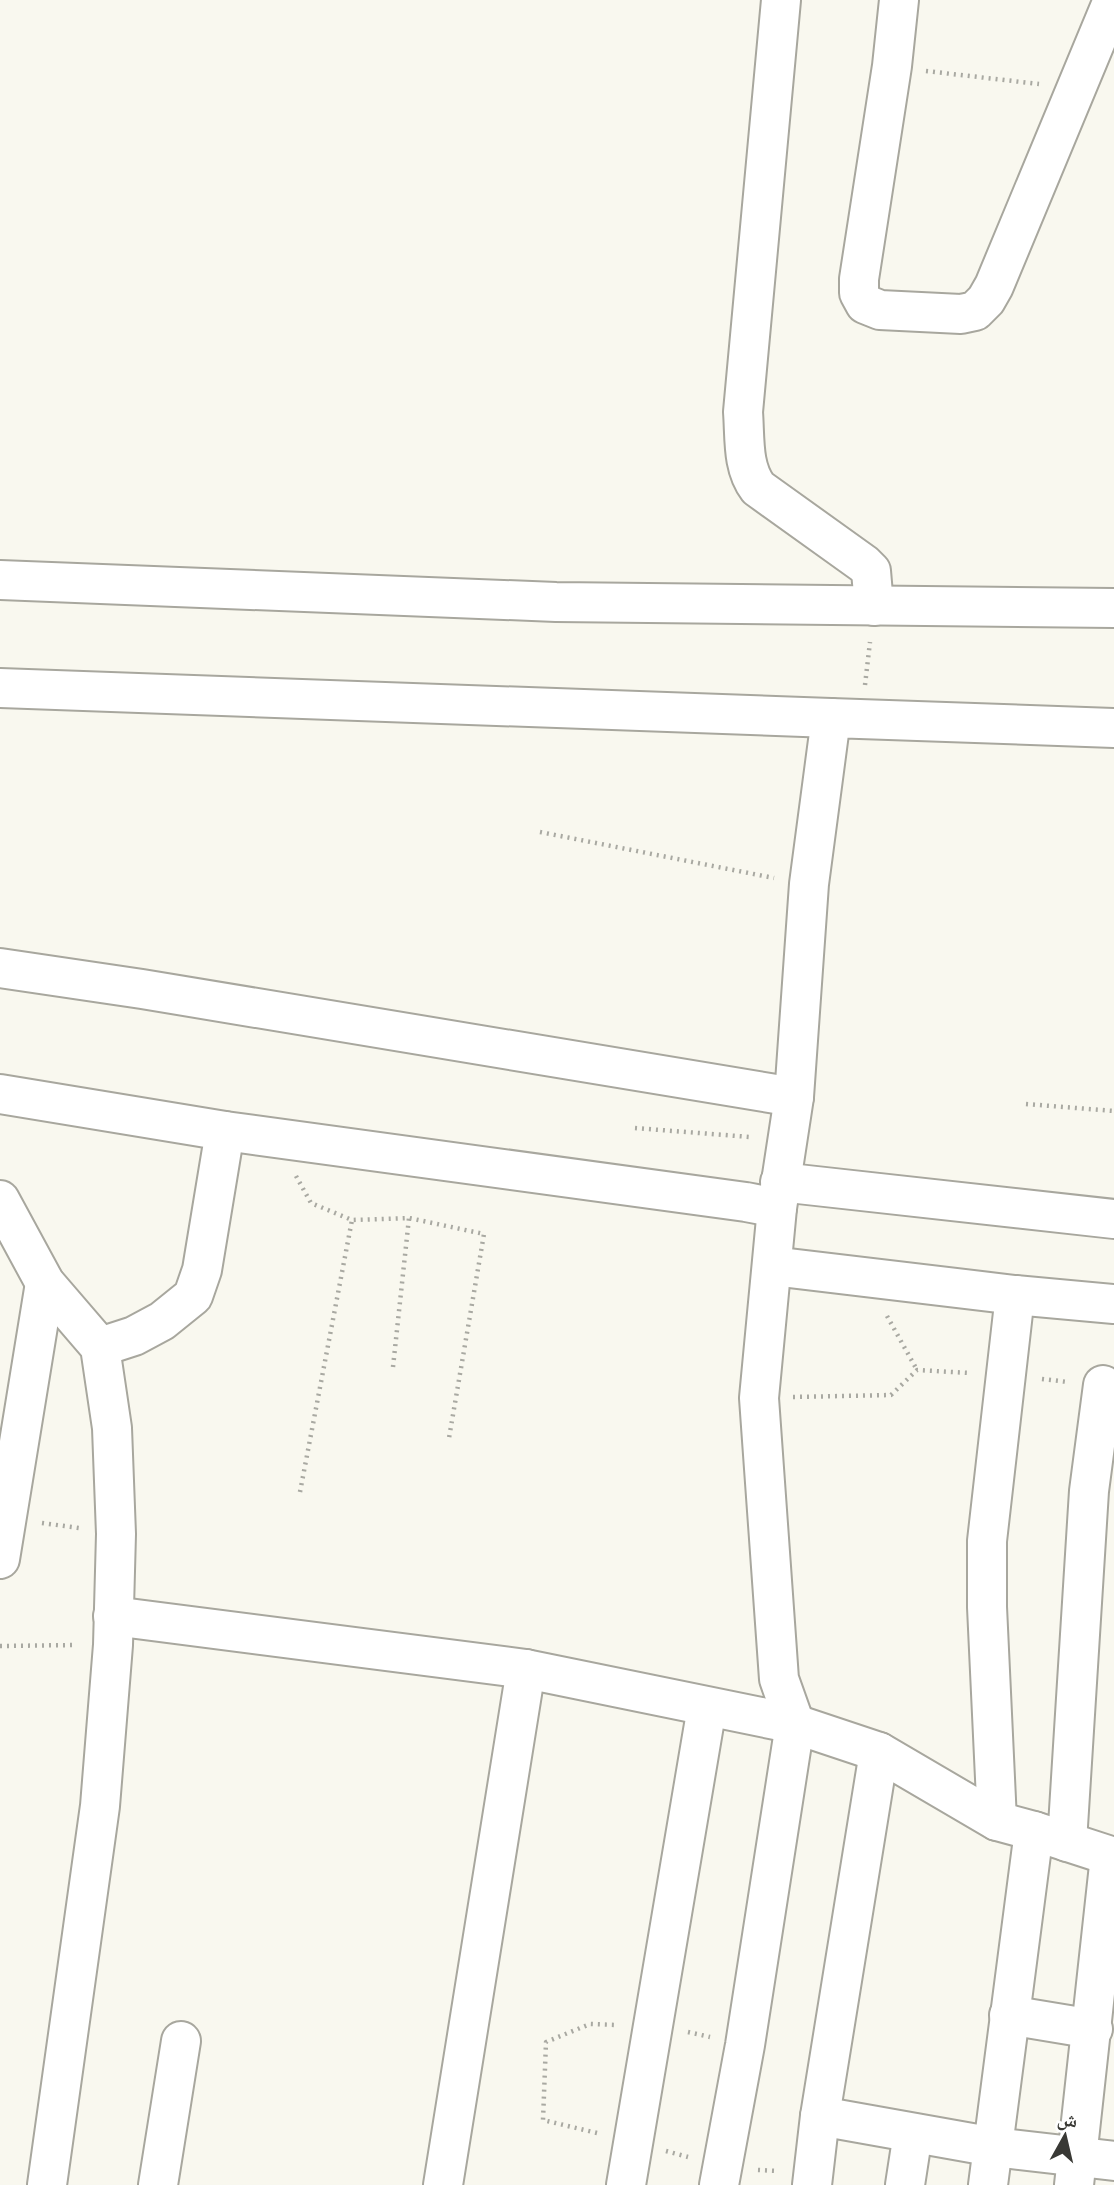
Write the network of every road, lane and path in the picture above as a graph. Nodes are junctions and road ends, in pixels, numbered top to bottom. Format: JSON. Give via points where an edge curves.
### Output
{"nodes":[{"id":1,"x":781,"y":0,"type":"edge"},
{"id":2,"x":899,"y":0,"type":"edge"},
{"id":3,"x":1113,"y":0,"type":"edge"},
{"id":4,"x":892,"y":66,"type":"junction"},
{"id":5,"x":1075,"y":88,"type":"junction"},
{"id":6,"x":0,"y":580,"type":"edge"},
{"id":7,"x":874,"y":606,"type":"junction"},
{"id":8,"x":1114,"y":608,"type":"edge"},
{"id":9,"x":0,"y":688,"type":"edge"},
{"id":10,"x":846,"y":719,"type":"junction"},
{"id":11,"x":1114,"y":728,"type":"edge"},
{"id":12,"x":540,"y":832,"type":"dead end"},
{"id":13,"x":809,"y":884,"type":"junction"},
{"id":14,"x":0,"y":968,"type":"edge"},
{"id":15,"x":0,"y":1094,"type":"edge"},
{"id":16,"x":794,"y":1097,"type":"junction"},
{"id":17,"x":1026,"y":1104,"type":"dead end"},
{"id":18,"x":1114,"y":1111,"type":"edge"},
{"id":19,"x":635,"y":1128,"type":"dead end"},
{"id":20,"x":225,"y":1131,"type":"junction"},
{"id":21,"x":786,"y":1139,"type":"junction"},
{"id":22,"x":304,"y":1141,"type":"junction"},
{"id":23,"x":778,"y":1195,"type":"junction"},
{"id":24,"x":1,"y":1203,"type":"edge"},
{"id":25,"x":410,"y":1218,"type":"junction"},
{"id":26,"x":1114,"y":1219,"type":"edge"},
{"id":27,"x":352,"y":1220,"type":"junction"},
{"id":28,"x":772,"y":1266,"type":"junction"},
{"id":29,"x":45,"y":1283,"type":"junction"},
{"id":30,"x":1016,"y":1295,"type":"junction"},
{"id":31,"x":1114,"y":1304,"type":"edge"},
{"id":32,"x":875,"y":1314,"type":"dead end"},
{"id":33,"x":100,"y":1347,"type":"junction"},
{"id":34,"x":393,"y":1367,"type":"dead end"},
{"id":35,"x":917,"y":1370,"type":"junction"},
{"id":36,"x":1005,"y":1376,"type":"junction"},
{"id":37,"x":1103,"y":1385,"type":"joint"},
{"id":38,"x":759,"y":1398,"type":"junction"},
{"id":39,"x":449,"y":1438,"type":"dead end"},
{"id":40,"x":300,"y":1492,"type":"dead end"},
{"id":41,"x":8,"y":1518,"type":"junction"},
{"id":42,"x":116,"y":1534,"type":"junction"},
{"id":43,"x":0,"y":1559,"type":"edge"},
{"id":44,"x":113,"y":1630,"type":"junction"},
{"id":45,"x":0,"y":1646,"type":"edge"},
{"id":46,"x":526,"y":1669,"type":"junction"},
{"id":47,"x":707,"y":1707,"type":"junction"},
{"id":48,"x":795,"y":1724,"type":"junction"},
{"id":49,"x":879,"y":1752,"type":"junction"},
{"id":50,"x":997,"y":1821,"type":"junction"},
{"id":51,"x":1051,"y":1836,"type":"junction"},
{"id":52,"x":1112,"y":1857,"type":"edge"},
{"id":53,"x":1009,"y":2015,"type":"junction"},
{"id":54,"x":655,"y":2025,"type":"junction"},
{"id":55,"x":1093,"y":2029,"type":"junction"},
{"id":56,"x":181,"y":2041,"type":"dead end"},
{"id":57,"x":746,"y":2045,"type":"junction"},
{"id":58,"x":820,"y":2116,"type":"junction"},
{"id":59,"x":913,"y":2133,"type":"junction"},
{"id":60,"x":633,"y":2142,"type":"junction"},
{"id":61,"x":993,"y":2147,"type":"junction"},
{"id":62,"x":1089,"y":2168,"type":"edge"},
{"id":63,"x":721,"y":2176,"type":"edge"},
{"id":64,"x":813,"y":2180,"type":"edge"},
{"id":65,"x":47,"y":2185,"type":"edge"},
{"id":66,"x":158,"y":2185,"type":"edge"},
{"id":67,"x":443,"y":2185,"type":"edge"},
{"id":68,"x":626,"y":2185,"type":"edge"},
{"id":69,"x":905,"y":2185,"type":"edge"},
{"id":70,"x":988,"y":2185,"type":"edge"}],
"edges":[{"from":1,"to":7,"type":"street","via":[[743,412],[748,473],[758,488],[872,571]]},
{"from":2,"to":4,"type":"street"},
{"from":3,"to":5,"type":"street"},
{"from":4,"to":5,"type":"path"},
{"from":4,"to":5,"type":"street","via":[[859,279],[865,304],[880,310],[961,314],[975,311],[986,300]]},
{"from":6,"to":7,"type":"street","via":[[556,602]]},
{"from":7,"to":8,"type":"street"},
{"from":7,"to":10,"type":"path"},
{"from":9,"to":10,"type":"street"},
{"from":10,"to":11,"type":"street"},
{"from":10,"to":13,"type":"street"},
{"from":12,"to":13,"type":"path"},
{"from":13,"to":16,"type":"street"},
{"from":14,"to":16,"type":"street"},
{"from":15,"to":20,"type":"street"},
{"from":16,"to":21,"type":"street"},
{"from":17,"to":18,"type":"path"},
{"from":19,"to":21,"type":"path"},
{"from":20,"to":22,"type":"street"},
{"from":20,"to":33,"type":"street","via":[[202,1270],[193,1296],[153,1326]]},
{"from":21,"to":23,"type":"street"},
{"from":22,"to":23,"type":"street"},
{"from":22,"to":27,"type":"path","via":[[296,1176],[311,1203]]},
{"from":23,"to":26,"type":"street"},
{"from":23,"to":28,"type":"street"},
{"from":24,"to":29,"type":"street"},
{"from":25,"to":27,"type":"path"},
{"from":25,"to":34,"type":"path"},
{"from":25,"to":39,"type":"path","via":[[484,1234]]},
{"from":27,"to":40,"type":"path"},
{"from":28,"to":30,"type":"street"},
{"from":28,"to":38,"type":"street"},
{"from":29,"to":33,"type":"street"},
{"from":29,"to":41,"type":"street"},
{"from":30,"to":31,"type":"street"},
{"from":30,"to":36,"type":"street"},
{"from":32,"to":35,"type":"path","via":[[888,1317]]},
{"from":33,"to":42,"type":"street","via":[[112,1427]]},
{"from":35,"to":36,"type":"path"},
{"from":35,"to":38,"type":"path","via":[[891,1395]]},
{"from":36,"to":37,"type":"path"},
{"from":36,"to":50,"type":"street","via":[[988,1541]]},
{"from":37,"to":51,"type":"street"},
{"from":38,"to":48,"type":"street","via":[[779,1679]]},
{"from":41,"to":42,"type":"path"},
{"from":41,"to":43,"type":"street"},
{"from":42,"to":44,"type":"street"},
{"from":44,"to":45,"type":"path"},
{"from":44,"to":46,"type":"street"},
{"from":44,"to":65,"type":"street","via":[[100,1806]]},
{"from":46,"to":47,"type":"street"},
{"from":46,"to":67,"type":"street"},
{"from":47,"to":48,"type":"street"},
{"from":47,"to":54,"type":"street"},
{"from":48,"to":49,"type":"street"},
{"from":48,"to":57,"type":"street"},
{"from":49,"to":50,"type":"street"},
{"from":49,"to":58,"type":"street"},
{"from":50,"to":51,"type":"street"},
{"from":51,"to":52,"type":"street"},
{"from":51,"to":53,"type":"street"},
{"from":52,"to":55,"type":"street"},
{"from":53,"to":55,"type":"street"},
{"from":53,"to":61,"type":"street"},
{"from":54,"to":57,"type":"path"},
{"from":54,"to":60,"type":"street"},
{"from":54,"to":60,"type":"path","via":[[590,2025],[547,2042],[542,2120]]},
{"from":55,"to":62,"type":"street"},
{"from":56,"to":66,"type":"street"},
{"from":57,"to":63,"type":"street"},
{"from":58,"to":59,"type":"street"},
{"from":58,"to":64,"type":"street"},
{"from":59,"to":61,"type":"street"},
{"from":59,"to":69,"type":"street"},
{"from":60,"to":63,"type":"path"},
{"from":60,"to":68,"type":"street"},
{"from":61,"to":62,"type":"street"},
{"from":61,"to":70,"type":"street"},
{"from":63,"to":64,"type":"path"}]}
